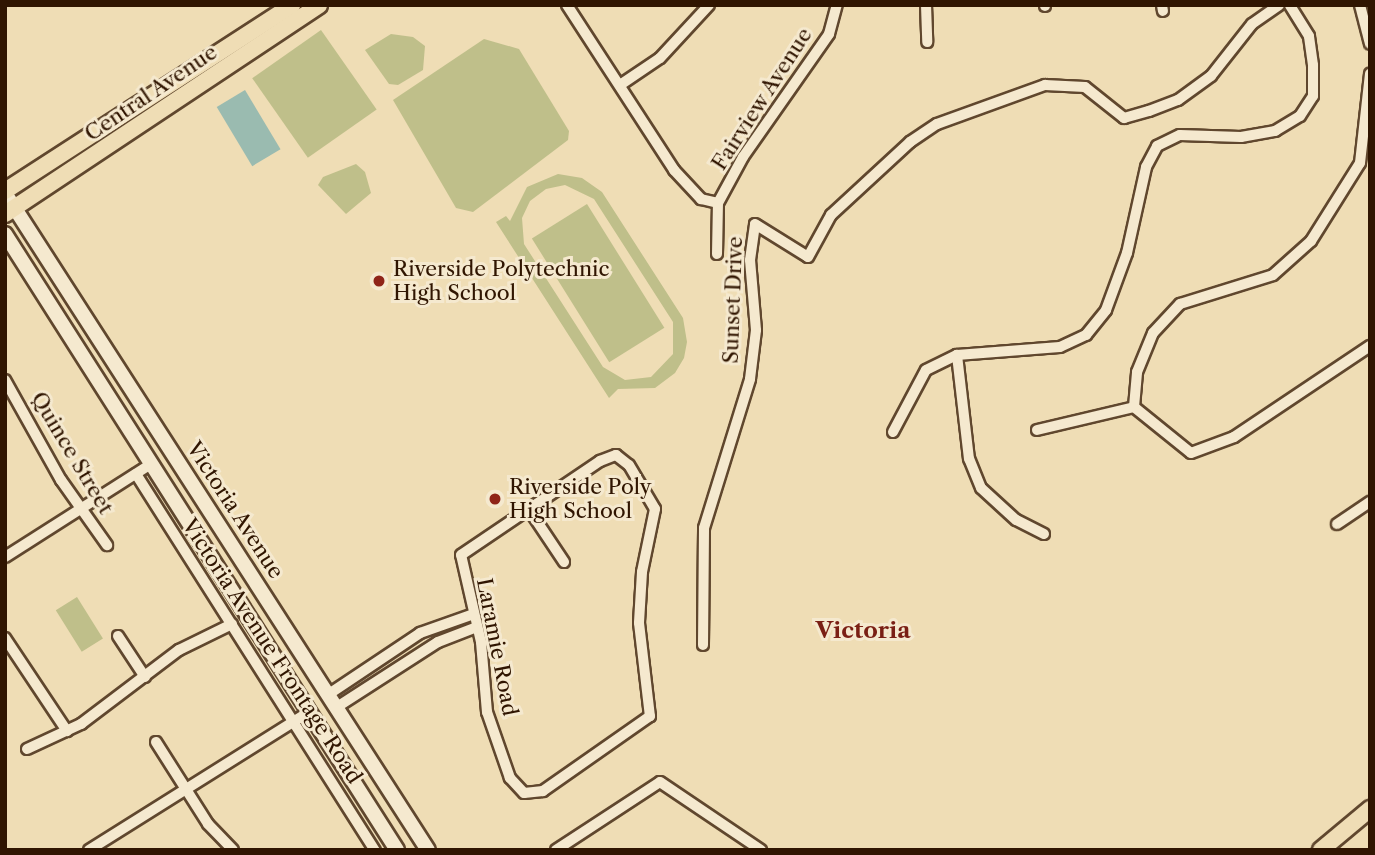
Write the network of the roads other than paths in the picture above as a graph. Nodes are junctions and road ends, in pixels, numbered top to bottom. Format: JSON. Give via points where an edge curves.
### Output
{"nodes":[{"id":1,"x":292,"y":5,"type":"edge"},
{"id":2,"x":318,"y":5,"type":"edge"},
{"id":3,"x":568,"y":5,"type":"edge"},
{"id":4,"x":709,"y":5,"type":"edge"},
{"id":5,"x":837,"y":5,"type":"edge"},
{"id":6,"x":926,"y":5,"type":"edge"},
{"id":7,"x":1279,"y":5,"type":"edge"},
{"id":8,"x":1290,"y":5,"type":"edge"},
{"id":9,"x":1360,"y":5,"type":"edge"},
{"id":10,"x":927,"y":42,"type":"dead end"},
{"id":11,"x":1370,"y":44,"type":"edge"},
{"id":12,"x":1370,"y":74,"type":"edge"},
{"id":13,"x":620,"y":85,"type":"junction"},
{"id":14,"x":1365,"y":165,"type":"edge"},
{"id":15,"x":5,"y":192,"type":"edge"},
{"id":16,"x":718,"y":203,"type":"junction"},
{"id":17,"x":10,"y":211,"type":"edge"},
{"id":18,"x":5,"y":234,"type":"edge"},
{"id":19,"x":717,"y":254,"type":"dead end"},
{"id":20,"x":1370,"y":346,"type":"edge"},
{"id":21,"x":957,"y":355,"type":"junction"},
{"id":22,"x":5,"y":380,"type":"edge"},
{"id":23,"x":1134,"y":407,"type":"junction"},
{"id":24,"x":1037,"y":430,"type":"dead end"},
{"id":25,"x":893,"y":432,"type":"dead end"},
{"id":26,"x":151,"y":464,"type":"junction"},
{"id":27,"x":136,"y":474,"type":"junction"},
{"id":28,"x":1370,"y":502,"type":"edge"},
{"id":29,"x":528,"y":508,"type":"junction"},
{"id":30,"x":82,"y":509,"type":"junction"},
{"id":31,"x":1337,"y":524,"type":"dead end"},
{"id":32,"x":1044,"y":534,"type":"dead end"},
{"id":33,"x":107,"y":545,"type":"dead end"},
{"id":34,"x":5,"y":557,"type":"edge"},
{"id":35,"x":564,"y":562,"type":"dead end"},
{"id":36,"x":474,"y":614,"type":"junction"},
{"id":37,"x":232,"y":624,"type":"junction"},
{"id":38,"x":477,"y":627,"type":"junction"},
{"id":39,"x":118,"y":636,"type":"dead end"},
{"id":40,"x":5,"y":638,"type":"edge"},
{"id":41,"x":703,"y":645,"type":"dead end"},
{"id":42,"x":145,"y":677,"type":"junction"},
{"id":43,"x":328,"y":694,"type":"junction"},
{"id":44,"x":337,"y":707,"type":"junction"},
{"id":45,"x":309,"y":712,"type":"junction"},
{"id":46,"x":293,"y":722,"type":"junction"},
{"id":47,"x":67,"y":731,"type":"junction"},
{"id":48,"x":156,"y":742,"type":"dead end"},
{"id":49,"x":27,"y":749,"type":"dead end"},
{"id":50,"x":183,"y":787,"type":"junction"},
{"id":51,"x":1370,"y":809,"type":"edge"},
{"id":52,"x":89,"y":850,"type":"edge"},
{"id":53,"x":233,"y":850,"type":"edge"},
{"id":54,"x":376,"y":850,"type":"edge"},
{"id":55,"x":397,"y":850,"type":"edge"},
{"id":56,"x":428,"y":850,"type":"edge"},
{"id":57,"x":556,"y":850,"type":"edge"},
{"id":58,"x":761,"y":850,"type":"edge"},
{"id":59,"x":1321,"y":850,"type":"edge"}],
"edges":[{"from":1,"to":15,"type":"main road","name":"Central Avenue"},
{"from":2,"to":17,"type":"main road","name":"Central Avenue"},
{"from":3,"to":13,"type":"street"},
{"from":4,"to":13,"type":"street","via":[[660,58]]},
{"from":5,"to":16,"type":"street","name":"Fairview Avenue","via":[[829,34],[743,157]]},
{"from":6,"to":10,"type":"street"},
{"from":7,"to":41,"type":"street","name":"Sunset Drive","via":[[1252,23],[1211,76],[1178,100],[1149,111],[1124,118],[1085,87],[1045,85],[937,124],[910,142],[831,215],[808,257],[755,224],[750,260],[756,330],[750,379],[704,528]]},
{"from":8,"to":21,"type":"street","via":[[1308,36],[1313,65],[1312,96],[1300,116],[1275,131],[1241,137],[1181,135],[1157,146],[1146,167],[1126,253],[1106,310],[1086,335],[1060,347]]},
{"from":9,"to":11,"type":"street"},
{"from":12,"to":14,"type":"street"},
{"from":13,"to":16,"type":"street","via":[[674,170],[701,199]]},
{"from":14,"to":23,"type":"street","via":[[1311,241],[1273,275],[1180,304],[1153,333],[1137,372]]},
{"from":15,"to":17,"type":"main road","name":"Victoria Avenue"},
{"from":16,"to":19,"type":"street","name":"Fairview Avenue"},
{"from":17,"to":43,"type":"main road","name":"Victoria Avenue"},
{"from":18,"to":26,"type":"main road"},
{"from":20,"to":23,"type":"street","via":[[1234,437],[1191,453]]},
{"from":21,"to":25,"type":"street","via":[[926,370]]},
{"from":21,"to":32,"type":"street","via":[[969,459],[981,488],[1016,520]]},
{"from":22,"to":30,"type":"street","name":"Quince Street"},
{"from":23,"to":24,"type":"street"},
{"from":26,"to":27,"type":"street"},
{"from":26,"to":45,"type":"main road"},
{"from":27,"to":30,"type":"street"},
{"from":27,"to":37,"type":"street","name":"Victoria Avenue Frontage Road"},
{"from":28,"to":31,"type":"street"},
{"from":29,"to":35,"type":"street"},
{"from":29,"to":36,"type":"street","name":"Laramie Road","via":[[461,555]]},
{"from":29,"to":38,"type":"street","name":"Laramie Road","via":[[616,455],[629,465],[655,509],[642,572],[639,623],[650,716],[542,791],[524,793],[510,778],[487,712]]},
{"from":30,"to":33,"type":"street","name":"Quince Street"},
{"from":30,"to":34,"type":"street"},
{"from":36,"to":38,"type":"street","name":"Laramie Road"},
{"from":36,"to":43,"type":"street","via":[[420,633]]},
{"from":37,"to":42,"type":"street","via":[[179,650]]},
{"from":37,"to":46,"type":"street","name":"Victoria Avenue Frontage Road"},
{"from":38,"to":44,"type":"street","via":[[438,642]]},
{"from":39,"to":42,"type":"street"},
{"from":40,"to":47,"type":"street"},
{"from":42,"to":47,"type":"street","via":[[111,706]]},
{"from":43,"to":44,"type":"main road","name":"Victoria Avenue"},
{"from":44,"to":56,"type":"main road","name":"Victoria Avenue"},
{"from":45,"to":46,"type":"street"},
{"from":45,"to":55,"type":"main road"},
{"from":46,"to":50,"type":"street"},
{"from":46,"to":54,"type":"street","name":"Victoria Avenue Frontage Road"},
{"from":47,"to":49,"type":"street"},
{"from":48,"to":50,"type":"street"},
{"from":50,"to":52,"type":"street"},
{"from":50,"to":53,"type":"street"},
{"from":51,"to":59,"type":"main road"},
{"from":57,"to":58,"type":"street","via":[[660,782]]}]}
